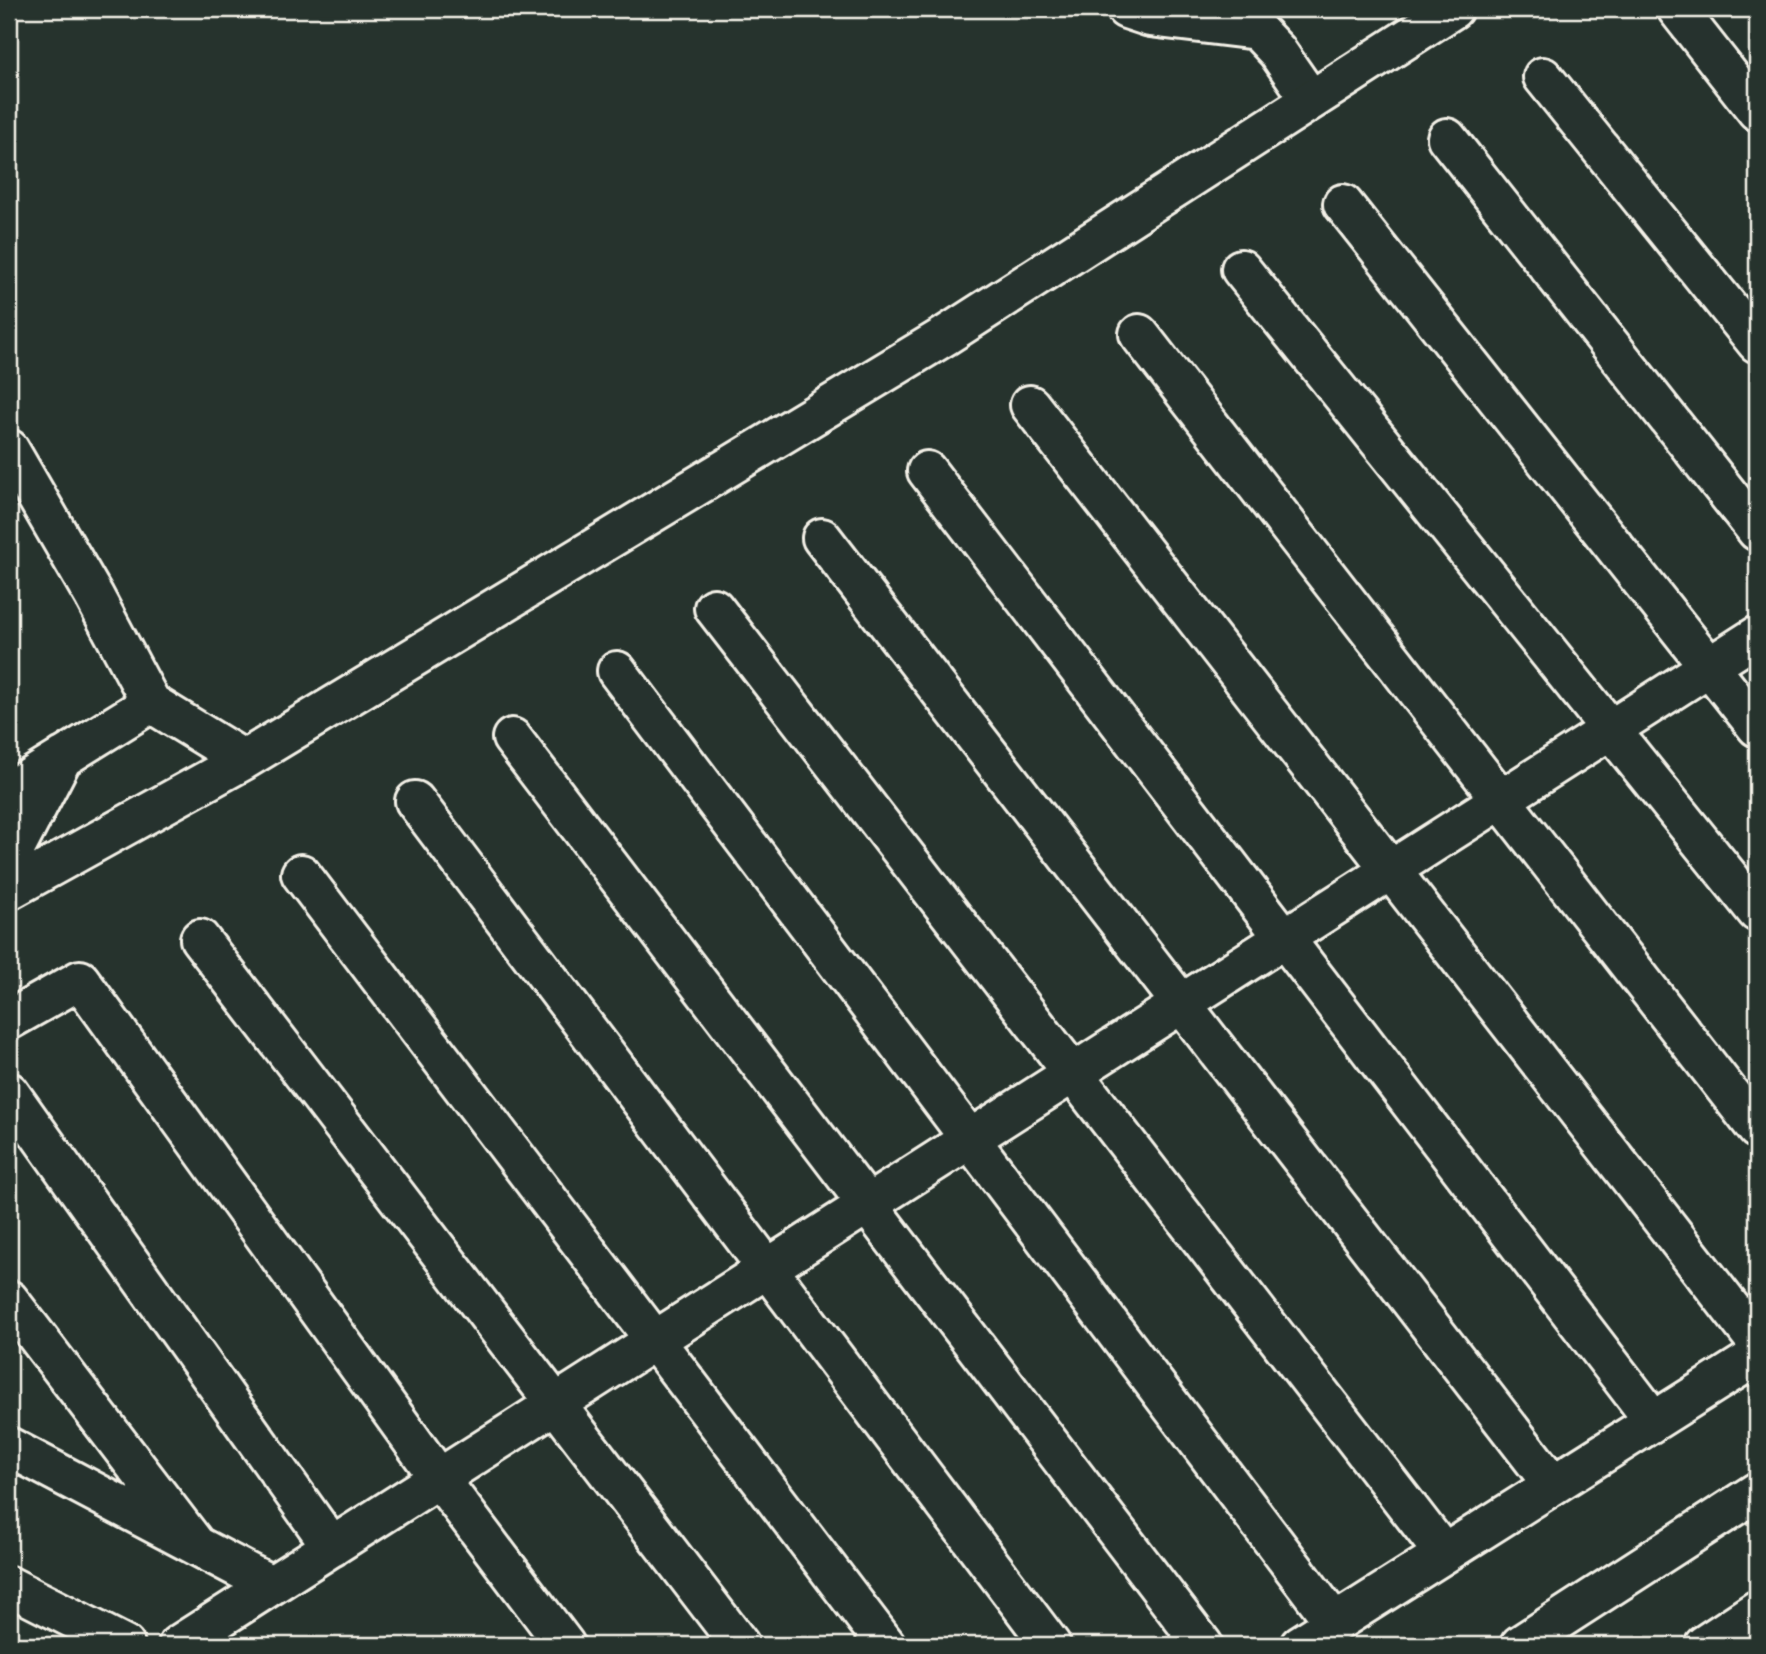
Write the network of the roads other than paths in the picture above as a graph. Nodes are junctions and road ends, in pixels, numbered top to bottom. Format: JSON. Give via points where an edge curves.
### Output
{"nodes":[{"id":1,"x":1126,"y":9,"type":"edge"},
{"id":2,"x":1453,"y":9,"type":"edge"},
{"id":3,"x":1677,"y":9,"type":"edge"},
{"id":4,"x":1543,"y":77,"type":"dead end"},
{"id":5,"x":1311,"y":100,"type":"junction"},
{"id":6,"x":1757,"y":111,"type":"edge"},
{"id":7,"x":1447,"y":138,"type":"dead end"},
{"id":8,"x":1343,"y":204,"type":"dead end"},
{"id":9,"x":1241,"y":269,"type":"dead end"},
{"id":10,"x":1139,"y":334,"type":"dead end"},
{"id":11,"x":1757,"y":343,"type":"edge"},
{"id":12,"x":1030,"y":405,"type":"dead end"},
{"id":13,"x":9,"y":449,"type":"edge"},
{"id":14,"x":927,"y":471,"type":"dead end"},
{"id":15,"x":1757,"y":531,"type":"edge"},
{"id":16,"x":822,"y":538,"type":"dead end"},
{"id":17,"x":714,"y":608,"type":"dead end"},
{"id":18,"x":1757,"y":636,"type":"edge"},
{"id":19,"x":1709,"y":667,"type":"junction"},
{"id":20,"x":617,"y":671,"type":"dead end"},
{"id":21,"x":150,"y":703,"type":"junction"},
{"id":22,"x":1757,"y":727,"type":"edge"},
{"id":23,"x":1611,"y":729,"type":"junction"},
{"id":24,"x":512,"y":738,"type":"dead end"},
{"id":25,"x":63,"y":757,"type":"junction"},
{"id":26,"x":244,"y":760,"type":"junction"},
{"id":27,"x":9,"y":791,"type":"edge"},
{"id":28,"x":1501,"y":800,"type":"junction"},
{"id":29,"x":415,"y":801,"type":"dead end"},
{"id":30,"x":9,"y":861,"type":"edge"},
{"id":31,"x":1391,"y":870,"type":"junction"},
{"id":32,"x":301,"y":874,"type":"dead end"},
{"id":33,"x":9,"y":890,"type":"edge"},
{"id":34,"x":1757,"y":912,"type":"edge"},
{"id":35,"x":1285,"y":938,"type":"junction"},
{"id":36,"x":200,"y":939,"type":"dead end"},
{"id":37,"x":1181,"y":1004,"type":"junction"},
{"id":38,"x":9,"y":1020,"type":"edge"},
{"id":39,"x":1073,"y":1073,"type":"junction"},
{"id":40,"x":9,"y":1092,"type":"edge"},
{"id":41,"x":1757,"y":1129,"type":"edge"},
{"id":42,"x":970,"y":1139,"type":"junction"},
{"id":43,"x":867,"y":1205,"type":"junction"},
{"id":44,"x":767,"y":1269,"type":"junction"},
{"id":45,"x":9,"y":1300,"type":"edge"},
{"id":46,"x":655,"y":1340,"type":"junction"},
{"id":47,"x":1757,"y":1342,"type":"edge"},
{"id":48,"x":1757,"y":1356,"type":"edge"},
{"id":49,"x":555,"y":1404,"type":"junction"},
{"id":50,"x":1654,"y":1421,"type":"junction"},
{"id":51,"x":9,"y":1447,"type":"edge"},
{"id":52,"x":439,"y":1478,"type":"junction"},
{"id":53,"x":1553,"y":1485,"type":"junction"},
{"id":54,"x":1757,"y":1492,"type":"edge"},
{"id":55,"x":196,"y":1545,"type":"junction"},
{"id":56,"x":332,"y":1547,"type":"junction"},
{"id":57,"x":1444,"y":1554,"type":"junction"},
{"id":58,"x":271,"y":1585,"type":"junction"},
{"id":59,"x":9,"y":1586,"type":"edge"},
{"id":60,"x":1757,"y":1610,"type":"edge"},
{"id":61,"x":1335,"y":1623,"type":"junction"},
{"id":62,"x":125,"y":1645,"type":"edge"},
{"id":63,"x":178,"y":1645,"type":"edge"},
{"id":64,"x":565,"y":1645,"type":"edge"},
{"id":65,"x":740,"y":1645,"type":"edge"},
{"id":66,"x":886,"y":1645,"type":"edge"},
{"id":67,"x":1051,"y":1645,"type":"edge"},
{"id":68,"x":1203,"y":1645,"type":"edge"},
{"id":69,"x":1300,"y":1645,"type":"edge"},
{"id":70,"x":1520,"y":1645,"type":"edge"},
{"id":71,"x":1704,"y":1645,"type":"edge"}],
"edges":[{"from":1,"to":5,"type":"street","via":[[1257,30]]},
{"from":2,"to":5,"type":"street"},
{"from":3,"to":6,"type":"street"},
{"from":4,"to":11,"type":"street"},
{"from":5,"to":26,"type":"street","via":[[945,336]]},
{"from":7,"to":15,"type":"street"},
{"from":8,"to":19,"type":"street"},
{"from":9,"to":23,"type":"street"},
{"from":10,"to":28,"type":"street"},
{"from":12,"to":31,"type":"street"},
{"from":13,"to":21,"type":"street"},
{"from":14,"to":35,"type":"street"},
{"from":16,"to":37,"type":"street"},
{"from":17,"to":39,"type":"street"},
{"from":18,"to":19,"type":"street"},
{"from":19,"to":22,"type":"street"},
{"from":19,"to":23,"type":"street"},
{"from":20,"to":42,"type":"street"},
{"from":21,"to":25,"type":"street"},
{"from":21,"to":26,"type":"street"},
{"from":23,"to":28,"type":"street"},
{"from":23,"to":34,"type":"street"},
{"from":24,"to":43,"type":"street"},
{"from":25,"to":27,"type":"street"},
{"from":25,"to":30,"type":"street"},
{"from":26,"to":33,"type":"street"},
{"from":28,"to":31,"type":"street"},
{"from":28,"to":41,"type":"street"},
{"from":29,"to":44,"type":"street"},
{"from":31,"to":35,"type":"street"},
{"from":31,"to":47,"type":"street"},
{"from":32,"to":46,"type":"street"},
{"from":35,"to":37,"type":"street"},
{"from":35,"to":50,"type":"street"},
{"from":36,"to":49,"type":"street"},
{"from":37,"to":39,"type":"street"},
{"from":37,"to":53,"type":"street"},
{"from":38,"to":52,"type":"street","via":[[80,980]]},
{"from":39,"to":42,"type":"street"},
{"from":39,"to":57,"type":"street"},
{"from":40,"to":56,"type":"street"},
{"from":42,"to":43,"type":"street"},
{"from":42,"to":61,"type":"street"},
{"from":43,"to":44,"type":"street"},
{"from":43,"to":68,"type":"street"},
{"from":44,"to":46,"type":"street"},
{"from":44,"to":67,"type":"street"},
{"from":45,"to":55,"type":"street"},
{"from":46,"to":49,"type":"street"},
{"from":46,"to":66,"type":"street"},
{"from":48,"to":50,"type":"street"},
{"from":49,"to":52,"type":"street"},
{"from":49,"to":65,"type":"street"},
{"from":50,"to":53,"type":"street"},
{"from":51,"to":55,"type":"street"},
{"from":52,"to":56,"type":"street"},
{"from":52,"to":64,"type":"street"},
{"from":53,"to":57,"type":"street"},
{"from":54,"to":70,"type":"street"},
{"from":55,"to":58,"type":"street"},
{"from":56,"to":58,"type":"street"},
{"from":57,"to":61,"type":"street"},
{"from":58,"to":63,"type":"street"},
{"from":59,"to":62,"type":"street"},
{"from":60,"to":71,"type":"street"},
{"from":61,"to":69,"type":"street"}]}
